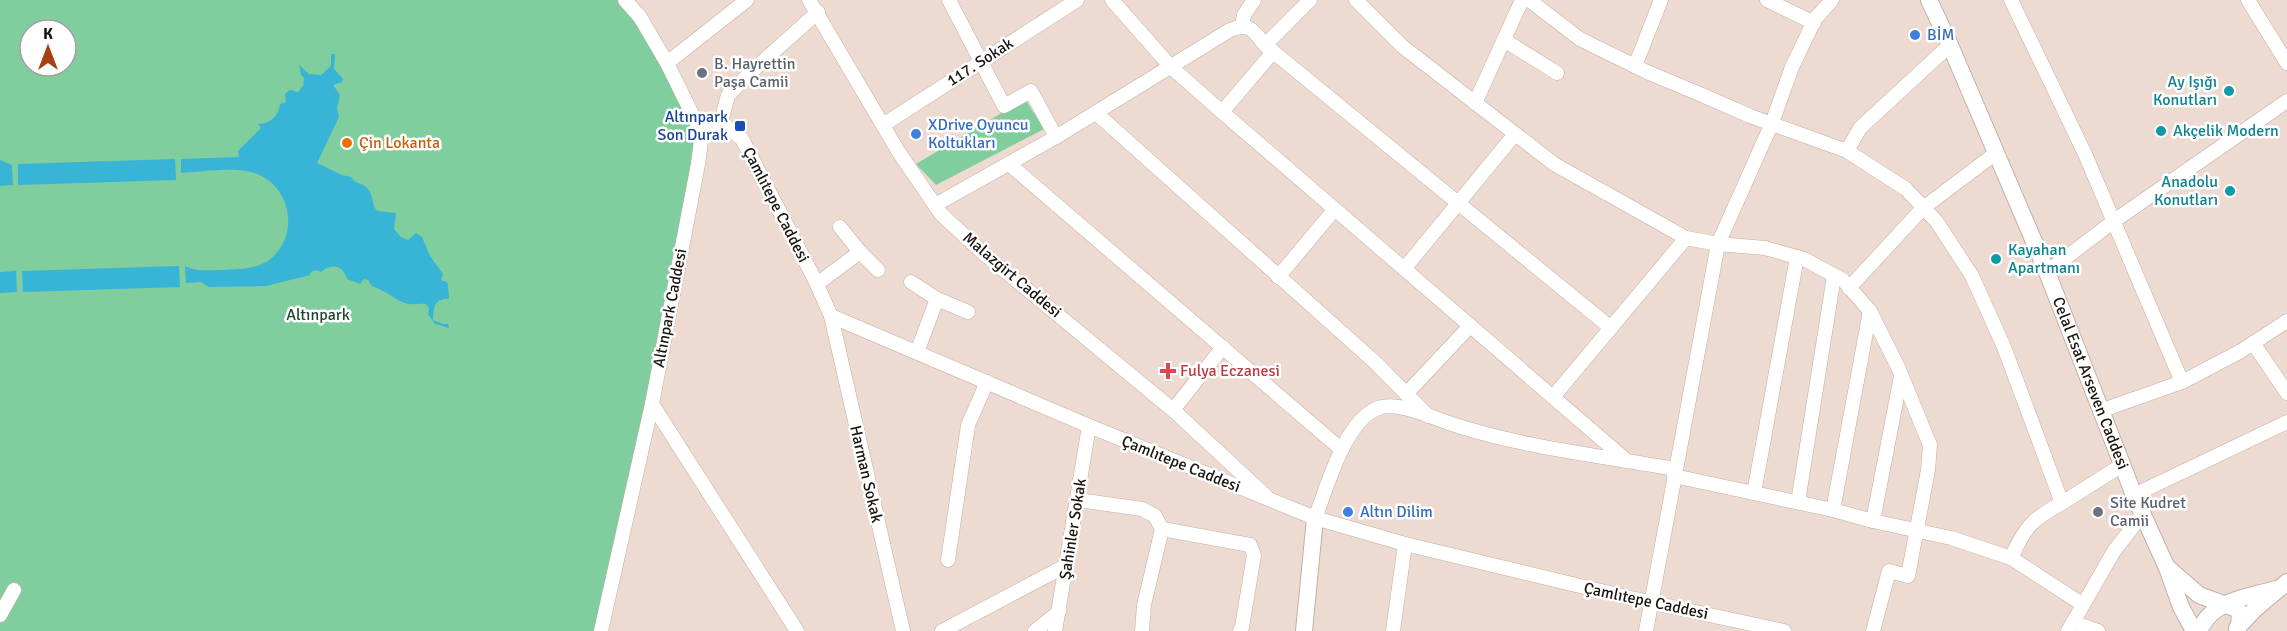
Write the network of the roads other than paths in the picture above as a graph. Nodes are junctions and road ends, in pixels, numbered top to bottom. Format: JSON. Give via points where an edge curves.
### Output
{"nodes":[{"id":1,"x":625,"y":0,"type":"edge"},
{"id":2,"x":747,"y":0,"type":"edge"},
{"id":3,"x":809,"y":0,"type":"edge"},
{"id":4,"x":948,"y":0,"type":"edge"},
{"id":5,"x":1077,"y":0,"type":"edge"},
{"id":6,"x":1112,"y":0,"type":"edge"},
{"id":7,"x":1254,"y":0,"type":"edge"},
{"id":8,"x":1310,"y":0,"type":"edge"},
{"id":9,"x":1356,"y":0,"type":"edge"},
{"id":10,"x":1522,"y":0,"type":"edge"},
{"id":11,"x":1529,"y":0,"type":"edge"},
{"id":12,"x":1661,"y":0,"type":"edge"},
{"id":13,"x":1767,"y":0,"type":"edge"},
{"id":14,"x":1832,"y":0,"type":"edge"},
{"id":15,"x":1929,"y":0,"type":"edge"},
{"id":16,"x":2012,"y":0,"type":"edge"},
{"id":17,"x":2248,"y":0,"type":"edge"},
{"id":18,"x":818,"y":12,"type":"junction"},
{"id":19,"x":1814,"y":23,"type":"junction"},
{"id":20,"x":1242,"y":26,"type":"junction"},
{"id":21,"x":1504,"y":40,"type":"junction"},
{"id":22,"x":1950,"y":45,"type":"junction"},
{"id":23,"x":1269,"y":49,"type":"junction"},
{"id":24,"x":667,"y":63,"type":"junction"},
{"id":25,"x":980,"y":63,"type":"junction"},
{"id":26,"x":2287,"y":63,"type":"edge"},
{"id":27,"x":1635,"y":66,"type":"junction"},
{"id":28,"x":1171,"y":67,"type":"junction"},
{"id":29,"x":1557,"y":73,"type":"dead end"},
{"id":30,"x":2287,"y":101,"type":"edge"},
{"id":31,"x":1475,"y":103,"type":"junction"},
{"id":32,"x":1222,"y":112,"type":"junction"},
{"id":33,"x":1096,"y":113,"type":"junction"},
{"id":34,"x":1772,"y":123,"type":"junction"},
{"id":35,"x":883,"y":125,"type":"junction"},
{"id":36,"x":698,"y":126,"type":"junction"},
{"id":37,"x":720,"y":126,"type":"junction"},
{"id":38,"x":1515,"y":134,"type":"junction"},
{"id":39,"x":1056,"y":137,"type":"junction"},
{"id":40,"x":1847,"y":151,"type":"junction"},
{"id":41,"x":1996,"y":153,"type":"junction"},
{"id":42,"x":1009,"y":164,"type":"junction"},
{"id":43,"x":1458,"y":203,"type":"junction"},
{"id":44,"x":935,"y":205,"type":"junction"},
{"id":45,"x":1923,"y":208,"type":"junction"},
{"id":46,"x":1335,"y":209,"type":"junction"},
{"id":47,"x":2114,"y":221,"type":"junction"},
{"id":48,"x":840,"y":227,"type":"dead end"},
{"id":49,"x":1686,"y":238,"type":"junction"},
{"id":50,"x":1718,"y":244,"type":"junction"},
{"id":51,"x":860,"y":252,"type":"junction"},
{"id":52,"x":1797,"y":257,"type":"junction"},
{"id":53,"x":1404,"y":269,"type":"junction"},
{"id":54,"x":878,"y":270,"type":"dead end"},
{"id":55,"x":2047,"y":273,"type":"junction"},
{"id":56,"x":1834,"y":276,"type":"junction"},
{"id":57,"x":1278,"y":277,"type":"junction"},
{"id":58,"x":911,"y":282,"type":"dead end"},
{"id":59,"x":817,"y":284,"type":"junction"},
{"id":60,"x":1849,"y":288,"type":"junction"},
{"id":61,"x":937,"y":299,"type":"junction"},
{"id":62,"x":1870,"y":311,"type":"junction"},
{"id":63,"x":968,"y":312,"type":"dead end"},
{"id":64,"x":831,"y":316,"type":"junction"},
{"id":65,"x":2287,"y":321,"type":"edge"},
{"id":66,"x":1470,"y":326,"type":"junction"},
{"id":67,"x":1611,"y":328,"type":"junction"},
{"id":68,"x":2253,"y":343,"type":"junction"},
{"id":69,"x":1223,"y":348,"type":"junction"},
{"id":70,"x":917,"y":352,"type":"junction"},
{"id":71,"x":1901,"y":376,"type":"junction"},
{"id":72,"x":987,"y":382,"type":"junction"},
{"id":73,"x":2182,"y":382,"type":"junction"},
{"id":74,"x":2287,"y":393,"type":"edge"},
{"id":75,"x":1406,"y":394,"type":"junction"},
{"id":76,"x":1553,"y":397,"type":"junction"},
{"id":77,"x":652,"y":404,"type":"junction"},
{"id":78,"x":1173,"y":410,"type":"junction"},
{"id":79,"x":2100,"y":411,"type":"junction"},
{"id":80,"x":1428,"y":416,"type":"junction"},
{"id":81,"x":2287,"y":422,"type":"edge"},
{"id":82,"x":1089,"y":426,"type":"junction"},
{"id":83,"x":1342,"y":450,"type":"junction"},
{"id":84,"x":1626,"y":460,"type":"junction"},
{"id":85,"x":2122,"y":465,"type":"junction"},
{"id":86,"x":1675,"y":473,"type":"junction"},
{"id":87,"x":1754,"y":493,"type":"junction"},
{"id":88,"x":2134,"y":495,"type":"junction"},
{"id":89,"x":1078,"y":500,"type":"junction"},
{"id":90,"x":1273,"y":502,"type":"junction"},
{"id":91,"x":1798,"y":502,"type":"junction"},
{"id":92,"x":2062,"y":503,"type":"junction"},
{"id":93,"x":1833,"y":510,"type":"junction"},
{"id":94,"x":2142,"y":515,"type":"junction"},
{"id":95,"x":1315,"y":518,"type":"junction"},
{"id":96,"x":1873,"y":521,"type":"junction"},
{"id":97,"x":1162,"y":529,"type":"junction"},
{"id":98,"x":1916,"y":531,"type":"junction"},
{"id":99,"x":1405,"y":544,"type":"junction"},
{"id":100,"x":2012,"y":558,"type":"junction"},
{"id":101,"x":948,"y":560,"type":"dead end"},
{"id":102,"x":1067,"y":565,"type":"junction"},
{"id":103,"x":2167,"y":568,"type":"junction"},
{"id":104,"x":2282,"y":585,"type":"edge"},
{"id":105,"x":14,"y":590,"type":"dead end"},
{"id":106,"x":1650,"y":602,"type":"junction"},
{"id":107,"x":2224,"y":603,"type":"junction"},
{"id":108,"x":2082,"y":604,"type":"junction"},
{"id":109,"x":1059,"y":612,"type":"junction"},
{"id":110,"x":0,"y":615,"type":"edge"},
{"id":111,"x":2070,"y":626,"type":"edge"},
{"id":112,"x":2241,"y":629,"type":"edge"},
{"id":113,"x":601,"y":631,"type":"edge"},
{"id":114,"x":797,"y":631,"type":"edge"},
{"id":115,"x":903,"y":631,"type":"edge"},
{"id":116,"x":942,"y":631,"type":"edge"},
{"id":117,"x":1035,"y":631,"type":"edge"},
{"id":118,"x":1056,"y":631,"type":"edge"},
{"id":119,"x":1142,"y":631,"type":"edge"},
{"id":120,"x":1240,"y":631,"type":"edge"},
{"id":121,"x":1304,"y":631,"type":"edge"},
{"id":122,"x":1392,"y":631,"type":"edge"},
{"id":123,"x":1646,"y":631,"type":"edge"},
{"id":124,"x":1784,"y":631,"type":"edge"},
{"id":125,"x":1873,"y":631,"type":"edge"},
{"id":126,"x":2098,"y":631,"type":"edge"},
{"id":127,"x":2194,"y":631,"type":"edge"},
{"id":128,"x":2199,"y":631,"type":"edge"}],
"edges":[{"from":1,"to":24,"type":"street","name":"Altınpark Caddesi","via":[[640,17]]},
{"from":2,"to":24,"type":"street"},
{"from":3,"to":18,"type":"street","name":"Malazgirt Caddesi"},
{"from":4,"to":25,"type":"street"},
{"from":5,"to":25,"type":"street","name":"117. Sokak"},
{"from":6,"to":28,"type":"street"},
{"from":7,"to":20,"type":"street"},
{"from":8,"to":23,"type":"street"},
{"from":9,"to":31,"type":"street","via":[[1402,46]]},
{"from":10,"to":21,"type":"street"},
{"from":11,"to":27,"type":"street","via":[[1580,39]]},
{"from":12,"to":27,"type":"street"},
{"from":13,"to":19,"type":"street"},
{"from":14,"to":19,"type":"street"},
{"from":15,"to":22,"type":"main road","name":"Celal Esat Arseven Caddesi"},
{"from":16,"to":47,"type":"street"},
{"from":17,"to":26,"type":"street"},
{"from":18,"to":35,"type":"street","name":"Malazgirt Caddesi"},
{"from":18,"to":37,"type":"street","via":[[728,95]]},
{"from":19,"to":34,"type":"street","via":[[1792,67]]},
{"from":20,"to":23,"type":"street","via":[[1251,28]]},
{"from":20,"to":28,"type":"street"},
{"from":21,"to":29,"type":"street"},
{"from":21,"to":31,"type":"street"},
{"from":22,"to":40,"type":"street","via":[[1860,128]]},
{"from":22,"to":41,"type":"main road","name":"Celal Esat Arseven Caddesi"},
{"from":23,"to":32,"type":"street"},
{"from":23,"to":43,"type":"street"},
{"from":24,"to":36,"type":"street","name":"Altınpark Caddesi"},
{"from":25,"to":35,"type":"street","name":"117. Sokak"},
{"from":25,"to":39,"type":"street","via":[[1004,106],[1031,91]]},
{"from":27,"to":34,"type":"street"},
{"from":28,"to":32,"type":"street"},
{"from":28,"to":33,"type":"street"},
{"from":30,"to":47,"type":"street"},
{"from":31,"to":38,"type":"street"},
{"from":32,"to":46,"type":"street"},
{"from":33,"to":39,"type":"street"},
{"from":33,"to":57,"type":"street"},
{"from":34,"to":40,"type":"street"},
{"from":34,"to":50,"type":"street"},
{"from":35,"to":44,"type":"street","name":"Malazgirt Caddesi"},
{"from":36,"to":37,"type":"street"},
{"from":36,"to":77,"type":"street","name":"Altınpark Caddesi","via":[[698,164]]},
{"from":37,"to":59,"type":"street","name":"Çamlıtepe Caddesi","via":[[726,126],[742,139]]},
{"from":38,"to":43,"type":"street"},
{"from":38,"to":49,"type":"street","via":[[1554,164]]},
{"from":39,"to":42,"type":"street"},
{"from":40,"to":45,"type":"street","via":[[1906,189]]},
{"from":41,"to":45,"type":"street"},
{"from":41,"to":55,"type":"main road","name":"Celal Esat Arseven Caddesi"},
{"from":42,"to":44,"type":"street"},
{"from":42,"to":69,"type":"street"},
{"from":43,"to":53,"type":"street"},
{"from":43,"to":67,"type":"street"},
{"from":44,"to":78,"type":"street","name":"Malazgirt Caddesi","via":[[984,253]]},
{"from":45,"to":60,"type":"street"},
{"from":45,"to":92,"type":"street","via":[[1937,222],[1972,276],[2004,347]]},
{"from":46,"to":53,"type":"street"},
{"from":46,"to":57,"type":"street"},
{"from":47,"to":55,"type":"street"},
{"from":47,"to":73,"type":"street"},
{"from":48,"to":51,"type":"street"},
{"from":49,"to":50,"type":"street"},
{"from":49,"to":67,"type":"street"},
{"from":50,"to":52,"type":"street","via":[[1765,248]]},
{"from":50,"to":86,"type":"street"},
{"from":51,"to":54,"type":"street"},
{"from":51,"to":59,"type":"street"},
{"from":52,"to":56,"type":"street"},
{"from":52,"to":87,"type":"street"},
{"from":53,"to":66,"type":"street"},
{"from":55,"to":79,"type":"main road","name":"Celal Esat Arseven Caddesi"},
{"from":56,"to":60,"type":"street"},
{"from":56,"to":91,"type":"street"},
{"from":57,"to":75,"type":"street"},
{"from":58,"to":61,"type":"street"},
{"from":59,"to":64,"type":"street","name":"Çamlıtepe Caddesi"},
{"from":60,"to":62,"type":"street"},
{"from":61,"to":63,"type":"street"},
{"from":61,"to":70,"type":"street"},
{"from":62,"to":71,"type":"street"},
{"from":62,"to":93,"type":"street"},
{"from":64,"to":70,"type":"street","name":"Çamlıtepe Caddesi"},
{"from":64,"to":115,"type":"street","name":"Harman Sokak"},
{"from":65,"to":68,"type":"street"},
{"from":66,"to":75,"type":"street"},
{"from":66,"to":76,"type":"street"},
{"from":67,"to":76,"type":"street"},
{"from":68,"to":73,"type":"street"},
{"from":68,"to":74,"type":"street"},
{"from":69,"to":78,"type":"street"},
{"from":69,"to":83,"type":"street"},
{"from":70,"to":72,"type":"street","name":"Çamlıtepe Caddesi"},
{"from":71,"to":96,"type":"street"},
{"from":71,"to":98,"type":"street","via":[[1930,445]]},
{"from":72,"to":82,"type":"street","name":"Çamlıtepe Caddesi"},
{"from":72,"to":101,"type":"street","via":[[968,425]]},
{"from":73,"to":79,"type":"street"},
{"from":75,"to":80,"type":"street"},
{"from":76,"to":84,"type":"street"},
{"from":77,"to":113,"type":"street","name":"Altınpark Caddesi"},
{"from":77,"to":114,"type":"street"},
{"from":78,"to":90,"type":"street","name":"Malazgirt Caddesi"},
{"from":79,"to":85,"type":"main road","name":"Celal Esat Arseven Caddesi"},
{"from":80,"to":83,"type":"street","via":[[1395,405],[1376,409],[1357,424]]},
{"from":80,"to":84,"type":"street","via":[[1525,442]]},
{"from":81,"to":88,"type":"street"},
{"from":82,"to":89,"type":"street","name":"Şahinler Sokak"},
{"from":82,"to":90,"type":"street","name":"Çamlıtepe Caddesi"},
{"from":83,"to":95,"type":"street"},
{"from":84,"to":86,"type":"street"},
{"from":85,"to":88,"type":"main road","name":"Celal Esat Arseven Caddesi"},
{"from":85,"to":92,"type":"street"},
{"from":86,"to":87,"type":"street"},
{"from":86,"to":106,"type":"street"},
{"from":87,"to":91,"type":"street"},
{"from":88,"to":94,"type":"main road","name":"Celal Esat Arseven Caddesi"},
{"from":89,"to":97,"type":"street","via":[[1142,509],[1155,516]]},
{"from":89,"to":102,"type":"street","name":"Şahinler Sokak"},
{"from":90,"to":95,"type":"street","name":"Çamlıtepe Caddesi"},
{"from":91,"to":93,"type":"street"},
{"from":92,"to":100,"type":"street","via":[[2038,515],[2022,534]]},
{"from":93,"to":96,"type":"street"},
{"from":94,"to":103,"type":"main road","name":"Celal Esat Arseven Caddesi"},
{"from":94,"to":108,"type":"street","via":[[2114,551]]},
{"from":95,"to":99,"type":"street","name":"Çamlıtepe Caddesi"},
{"from":95,"to":121,"type":"main road"},
{"from":96,"to":98,"type":"street"},
{"from":97,"to":119,"type":"street","via":[[1144,605]]},
{"from":97,"to":120,"type":"street","via":[[1250,545],[1254,555]]},
{"from":98,"to":100,"type":"street","via":[[1951,537]]},
{"from":98,"to":125,"type":"street","via":[[1908,576],[1889,571]]},
{"from":99,"to":106,"type":"street","name":"Çamlıtepe Caddesi"},
{"from":99,"to":122,"type":"street"},
{"from":100,"to":108,"type":"street"},
{"from":102,"to":109,"type":"street","name":"Şahinler Sokak"},
{"from":102,"to":116,"type":"street"},
{"from":103,"to":107,"type":"main road","via":[[2199,595]]},
{"from":103,"to":127,"type":"main road","name":"Celal Esat Arseven Caddesi"},
{"from":104,"to":107,"type":"main road"},
{"from":104,"to":112,"type":"main road"},
{"from":105,"to":110,"type":"street"},
{"from":106,"to":123,"type":"street"},
{"from":106,"to":124,"type":"street","name":"Çamlıtepe Caddesi"},
{"from":107,"to":112,"type":"main road","via":[[2240,613]]},
{"from":107,"to":128,"type":"main road","via":[[2210,613]]},
{"from":108,"to":111,"type":"street"},
{"from":109,"to":117,"type":"street"},
{"from":109,"to":118,"type":"street","name":"Şahinler Sokak"},
{"from":111,"to":126,"type":"street"}]}
